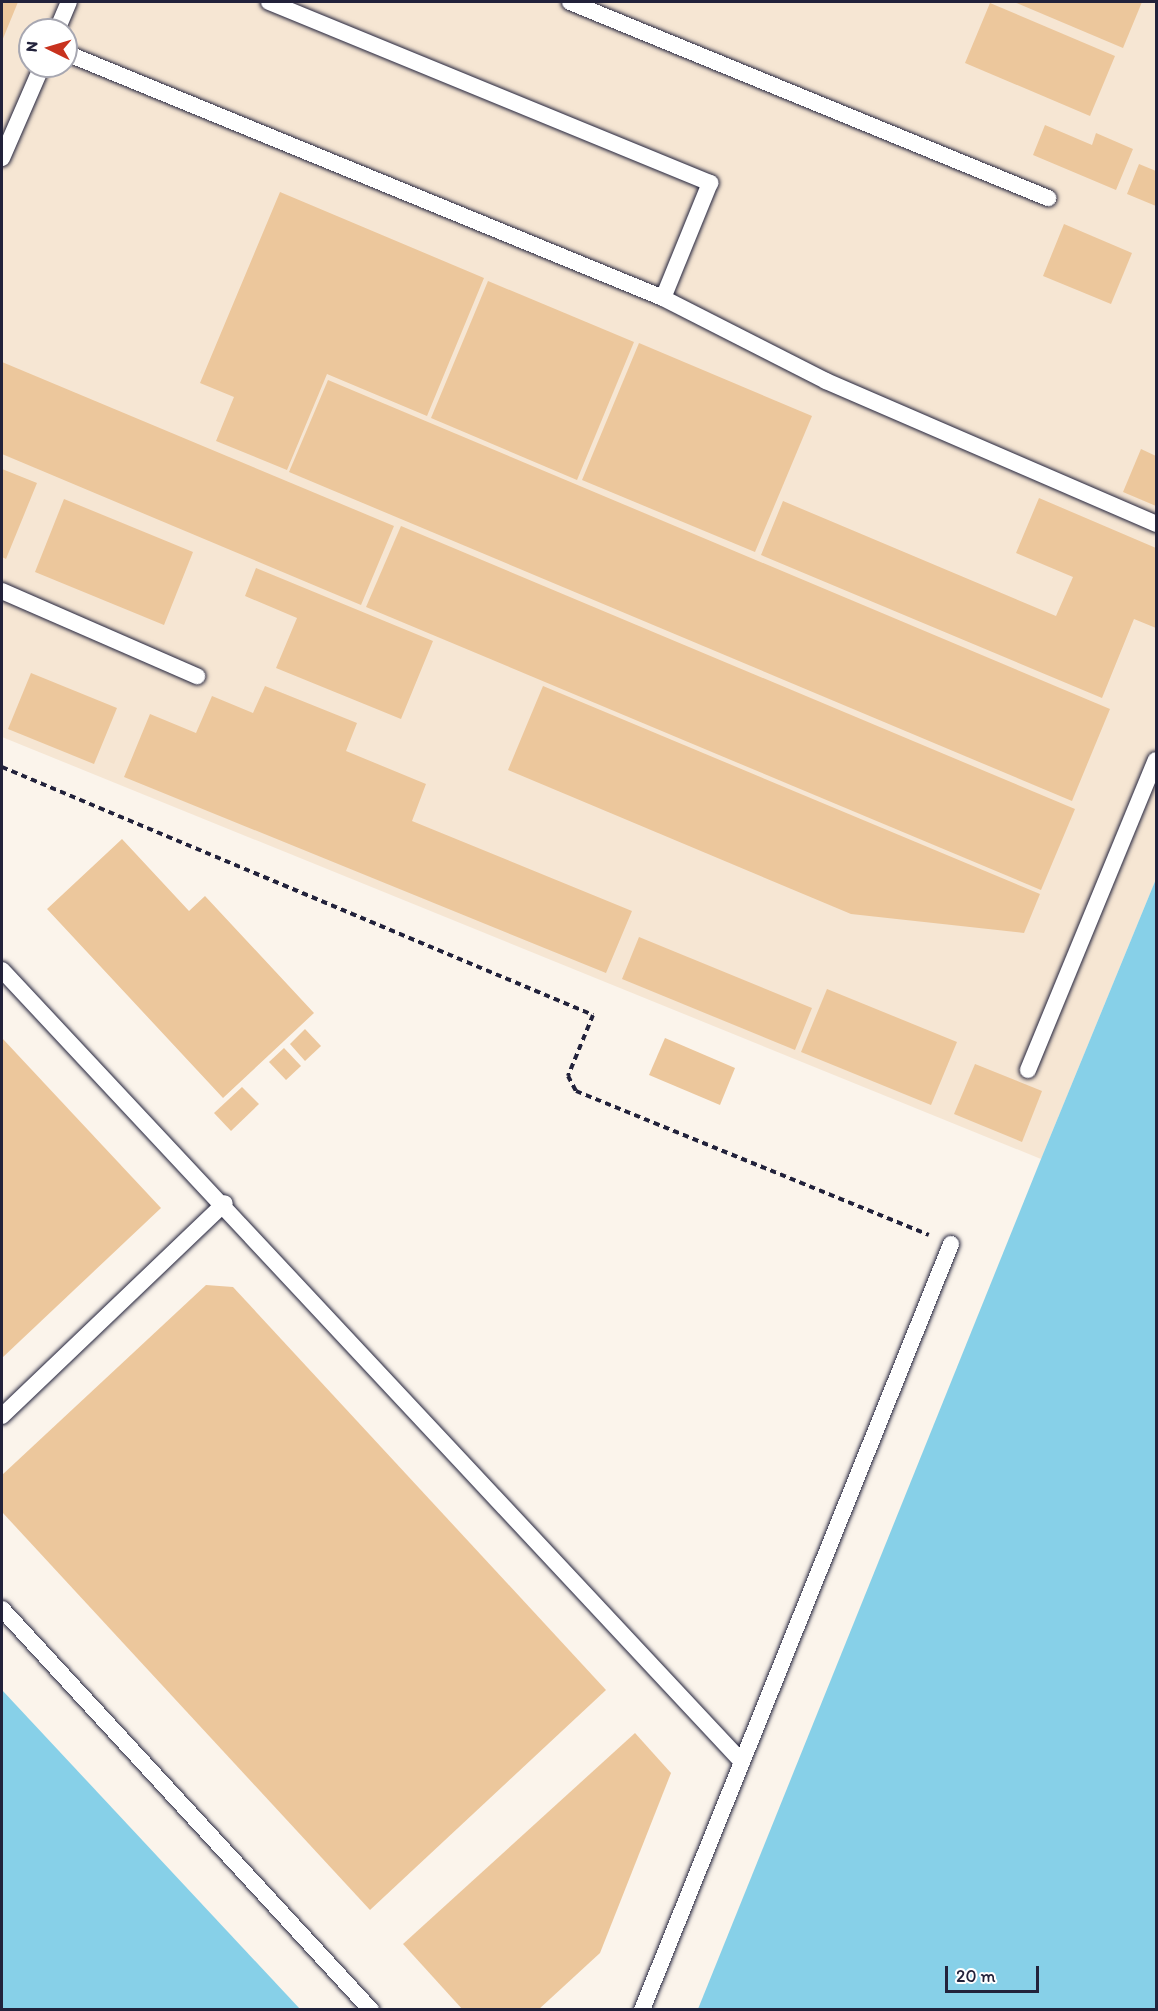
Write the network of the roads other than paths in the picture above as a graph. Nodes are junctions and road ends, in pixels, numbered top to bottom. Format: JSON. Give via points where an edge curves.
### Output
{"nodes":[{"id":1,"x":69,"y":2,"type":"edge"},
{"id":2,"x":269,"y":2,"type":"edge"},
{"id":3,"x":570,"y":2,"type":"edge"},
{"id":4,"x":62,"y":18,"type":"edge"},
{"id":5,"x":78,"y":58,"type":"edge"},
{"id":6,"x":37,"y":78,"type":"edge"},
{"id":7,"x":2,"y":160,"type":"edge"},
{"id":8,"x":1048,"y":198,"type":"dead end"},
{"id":9,"x":663,"y":298,"type":"junction"},
{"id":10,"x":1156,"y":524,"type":"edge"},
{"id":11,"x":2,"y":591,"type":"edge"},
{"id":12,"x":197,"y":676,"type":"dead end"},
{"id":13,"x":1156,"y":760,"type":"edge"},
{"id":14,"x":2,"y":970,"type":"edge"},
{"id":15,"x":1029,"y":1070,"type":"dead end"},
{"id":16,"x":225,"y":1203,"type":"junction"},
{"id":17,"x":951,"y":1244,"type":"road end"},
{"id":18,"x":2,"y":1416,"type":"edge"},
{"id":19,"x":2,"y":1608,"type":"edge"},
{"id":20,"x":742,"y":1761,"type":"junction"},
{"id":21,"x":371,"y":2010,"type":"edge"},
{"id":22,"x":642,"y":2010,"type":"edge"}],
"edges":[{"from":1,"to":4,"type":"lane"},
{"from":2,"to":9,"type":"lane","via":[[710,183]]},
{"from":3,"to":8,"type":"lane"},
{"from":5,"to":9,"type":"lane"},
{"from":6,"to":7,"type":"lane"},
{"from":9,"to":10,"type":"lane","via":[[826,381]]},
{"from":11,"to":12,"type":"lane"},
{"from":13,"to":15,"type":"lane"},
{"from":14,"to":16,"type":"lane"},
{"from":16,"to":18,"type":"lane"},
{"from":16,"to":20,"type":"lane"},
{"from":17,"to":20,"type":"lane"},
{"from":19,"to":21,"type":"lane"},
{"from":20,"to":22,"type":"lane"}]}
